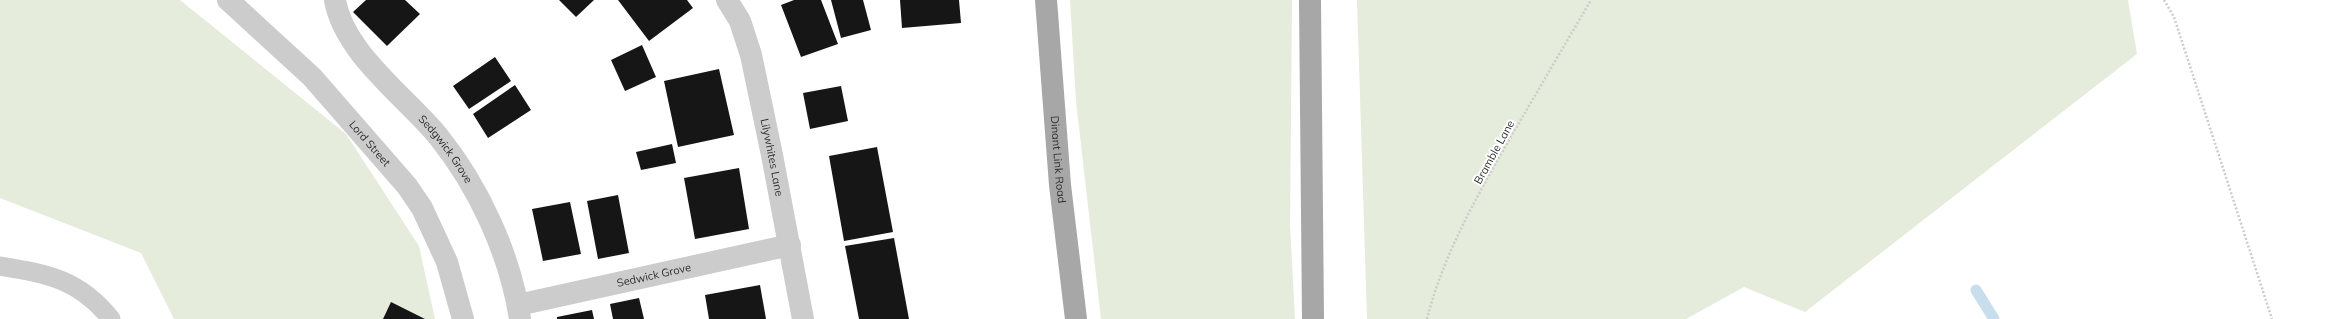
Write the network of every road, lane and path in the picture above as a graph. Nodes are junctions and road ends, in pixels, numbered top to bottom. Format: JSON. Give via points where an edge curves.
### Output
{"nodes":[{"id":1,"x":228,"y":0,"type":"edge"},
{"id":2,"x":335,"y":0,"type":"edge"},
{"id":3,"x":728,"y":0,"type":"edge"},
{"id":4,"x":1046,"y":0,"type":"edge"},
{"id":5,"x":1310,"y":0,"type":"edge"},
{"id":6,"x":1591,"y":0,"type":"edge"},
{"id":7,"x":2164,"y":0,"type":"edge"},
{"id":8,"x":790,"y":245,"type":"junction"},
{"id":9,"x":0,"y":266,"type":"edge"},
{"id":10,"x":519,"y":312,"type":"edge"},
{"id":11,"x":111,"y":319,"type":"edge"},
{"id":12,"x":463,"y":319,"type":"edge"},
{"id":13,"x":803,"y":319,"type":"edge"},
{"id":14,"x":1076,"y":319,"type":"edge"},
{"id":15,"x":1313,"y":319,"type":"edge"},
{"id":16,"x":1427,"y":319,"type":"edge"},
{"id":17,"x":2272,"y":319,"type":"edge"}],
"edges":[{"from":1,"to":12,"type":"street","name":"Lord Street","via":[[312,77],[407,186],[422,208],[447,262]]},
{"from":2,"to":10,"type":"street","name":"Sedgwick Grove","via":[[338,16],[366,61],[438,136],[472,186],[497,238]]},
{"from":3,"to":8,"type":"street","name":"Lilywhites Lane","via":[[740,21],[751,55]]},
{"from":4,"to":14,"type":"main road","name":"Dinant Link Road","via":[[1060,185]]},
{"from":5,"to":15,"type":"main road"},
{"from":6,"to":16,"type":"path","name":"Bramble Lane","via":[[1498,159],[1450,248]]},
{"from":7,"to":17,"type":"path","via":[[2174,17]]},
{"from":8,"to":10,"type":"street","name":"Sedwick Grove"},
{"from":8,"to":13,"type":"street","name":"Lilywhites Lane"},
{"from":9,"to":11,"type":"lane","via":[[56,276],[84,293]]}]}
